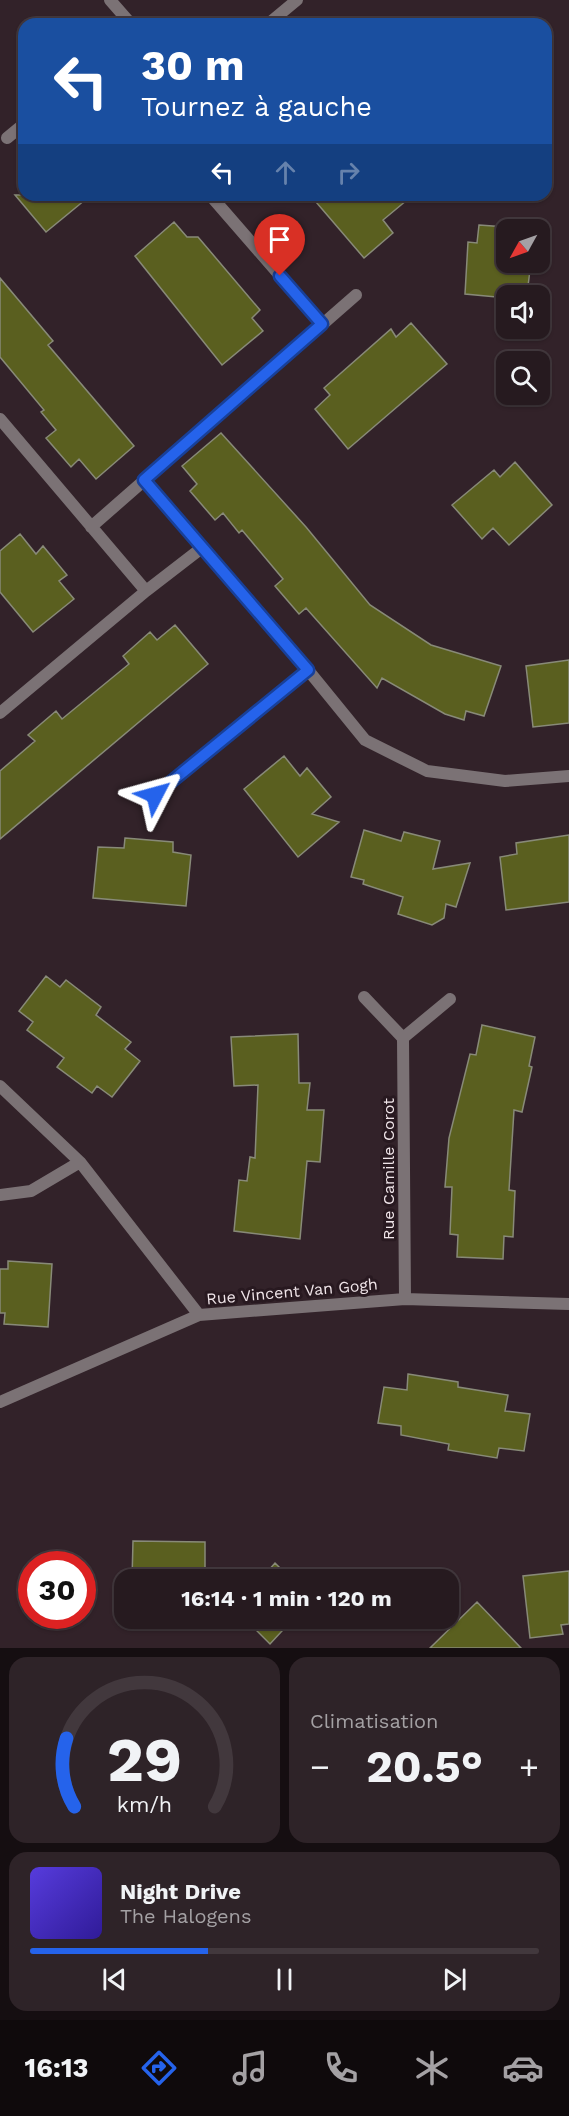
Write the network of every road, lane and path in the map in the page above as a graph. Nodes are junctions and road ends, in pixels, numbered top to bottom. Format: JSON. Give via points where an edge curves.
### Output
{"nodes":[{"id":1,"x":110,"y":0,"type":"edge"},
{"id":2,"x":297,"y":0,"type":"edge"},
{"id":3,"x":126,"y":18,"type":"edge"},
{"id":4,"x":275,"y":18,"type":"edge"},
{"id":5,"x":18,"y":129,"type":"edge"},
{"id":6,"x":7,"y":138,"type":"dead end"},
{"id":7,"x":215,"y":201,"type":"edge"},
{"id":8,"x":356,"y":295,"type":"dead end"},
{"id":9,"x":322,"y":324,"type":"junction"},
{"id":10,"x":0,"y":419,"type":"edge"},
{"id":11,"x":144,"y":480,"type":"junction"},
{"id":12,"x":91,"y":527,"type":"junction"},
{"id":13,"x":202,"y":547,"type":"junction"},
{"id":14,"x":146,"y":591,"type":"junction"},
{"id":15,"x":308,"y":670,"type":"junction"},
{"id":16,"x":0,"y":712,"type":"edge"},
{"id":17,"x":569,"y":776,"type":"edge"},
{"id":18,"x":155,"y":795,"type":"dead end"},
{"id":19,"x":364,"y":997,"type":"dead end"},
{"id":20,"x":450,"y":999,"type":"dead end"},
{"id":21,"x":403,"y":1038,"type":"junction"},
{"id":22,"x":0,"y":1086,"type":"edge"},
{"id":23,"x":80,"y":1162,"type":"junction"},
{"id":24,"x":0,"y":1195,"type":"edge"},
{"id":25,"x":405,"y":1299,"type":"junction"},
{"id":26,"x":569,"y":1304,"type":"edge"},
{"id":27,"x":199,"y":1315,"type":"junction"},
{"id":28,"x":0,"y":1402,"type":"edge"}],
"edges":[{"from":1,"to":3,"type":"street"},
{"from":2,"to":4,"type":"street"},
{"from":5,"to":6,"type":"street"},
{"from":7,"to":9,"type":"street"},
{"from":8,"to":9,"type":"street"},
{"from":9,"to":11,"type":"street"},
{"from":10,"to":12,"type":"street"},
{"from":11,"to":12,"type":"street"},
{"from":11,"to":13,"type":"street"},
{"from":12,"to":14,"type":"street"},
{"from":13,"to":14,"type":"street"},
{"from":13,"to":15,"type":"street"},
{"from":14,"to":16,"type":"street"},
{"from":15,"to":17,"type":"street","via":[[365,740],[428,771],[505,781]]},
{"from":15,"to":18,"type":"street"},
{"from":19,"to":21,"type":"street"},
{"from":20,"to":21,"type":"street"},
{"from":21,"to":25,"type":"street","name":"Rue Camille Corot"},
{"from":22,"to":23,"type":"street"},
{"from":23,"to":24,"type":"street","via":[[31,1191]]},
{"from":23,"to":27,"type":"street"},
{"from":25,"to":26,"type":"street","name":"Rue Vincent Van Gogh"},
{"from":25,"to":27,"type":"street","name":"Rue Vincent Van Gogh"},
{"from":27,"to":28,"type":"street","name":"Rue Vincent Van Gogh"}]}
